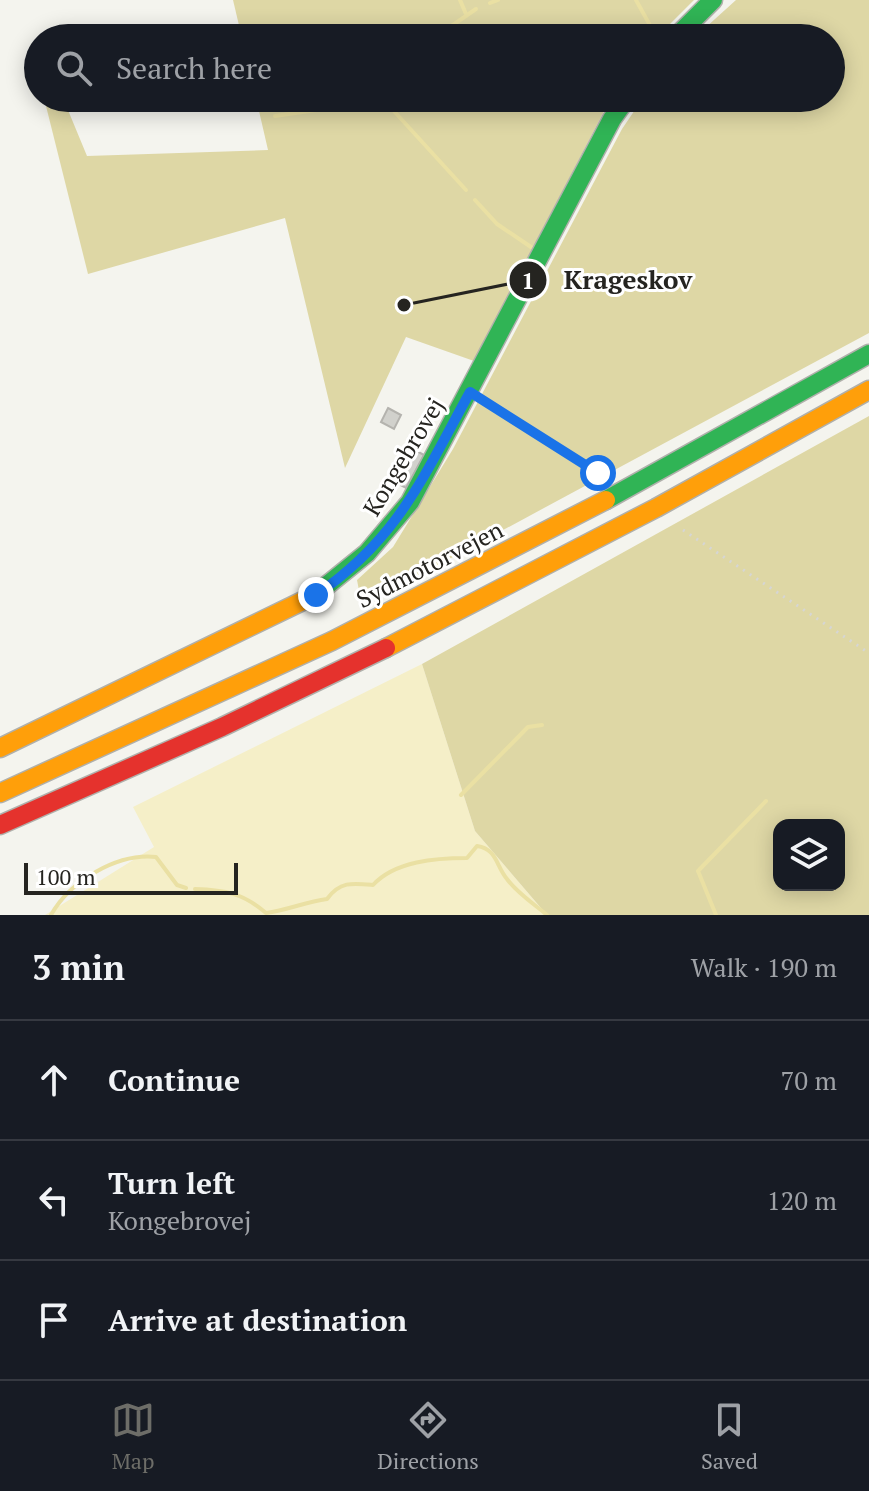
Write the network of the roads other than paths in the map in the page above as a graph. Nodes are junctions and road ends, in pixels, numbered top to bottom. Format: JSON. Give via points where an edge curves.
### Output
{"nodes":[{"id":1,"x":713,"y":0,"type":"edge"},
{"id":2,"x":689,"y":24,"type":"edge"},
{"id":3,"x":617,"y":112,"type":"edge"},
{"id":4,"x":869,"y":354,"type":"edge"},
{"id":5,"x":869,"y":390,"type":"edge"},
{"id":6,"x":0,"y":748,"type":"edge"},
{"id":7,"x":0,"y":793,"type":"edge"},
{"id":8,"x":0,"y":825,"type":"edge"}],
"edges":[{"from":1,"to":2,"type":"main road"},
{"from":3,"to":6,"type":"main road","name":"Kongebrovej","via":[[410,502],[383,539],[351,571],[316,595]]},
{"from":4,"to":7,"type":"main road","name":"Sydmotorvejen","via":[[457,580]]},
{"from":5,"to":8,"type":"main road","via":[[468,609],[191,743]]}]}
